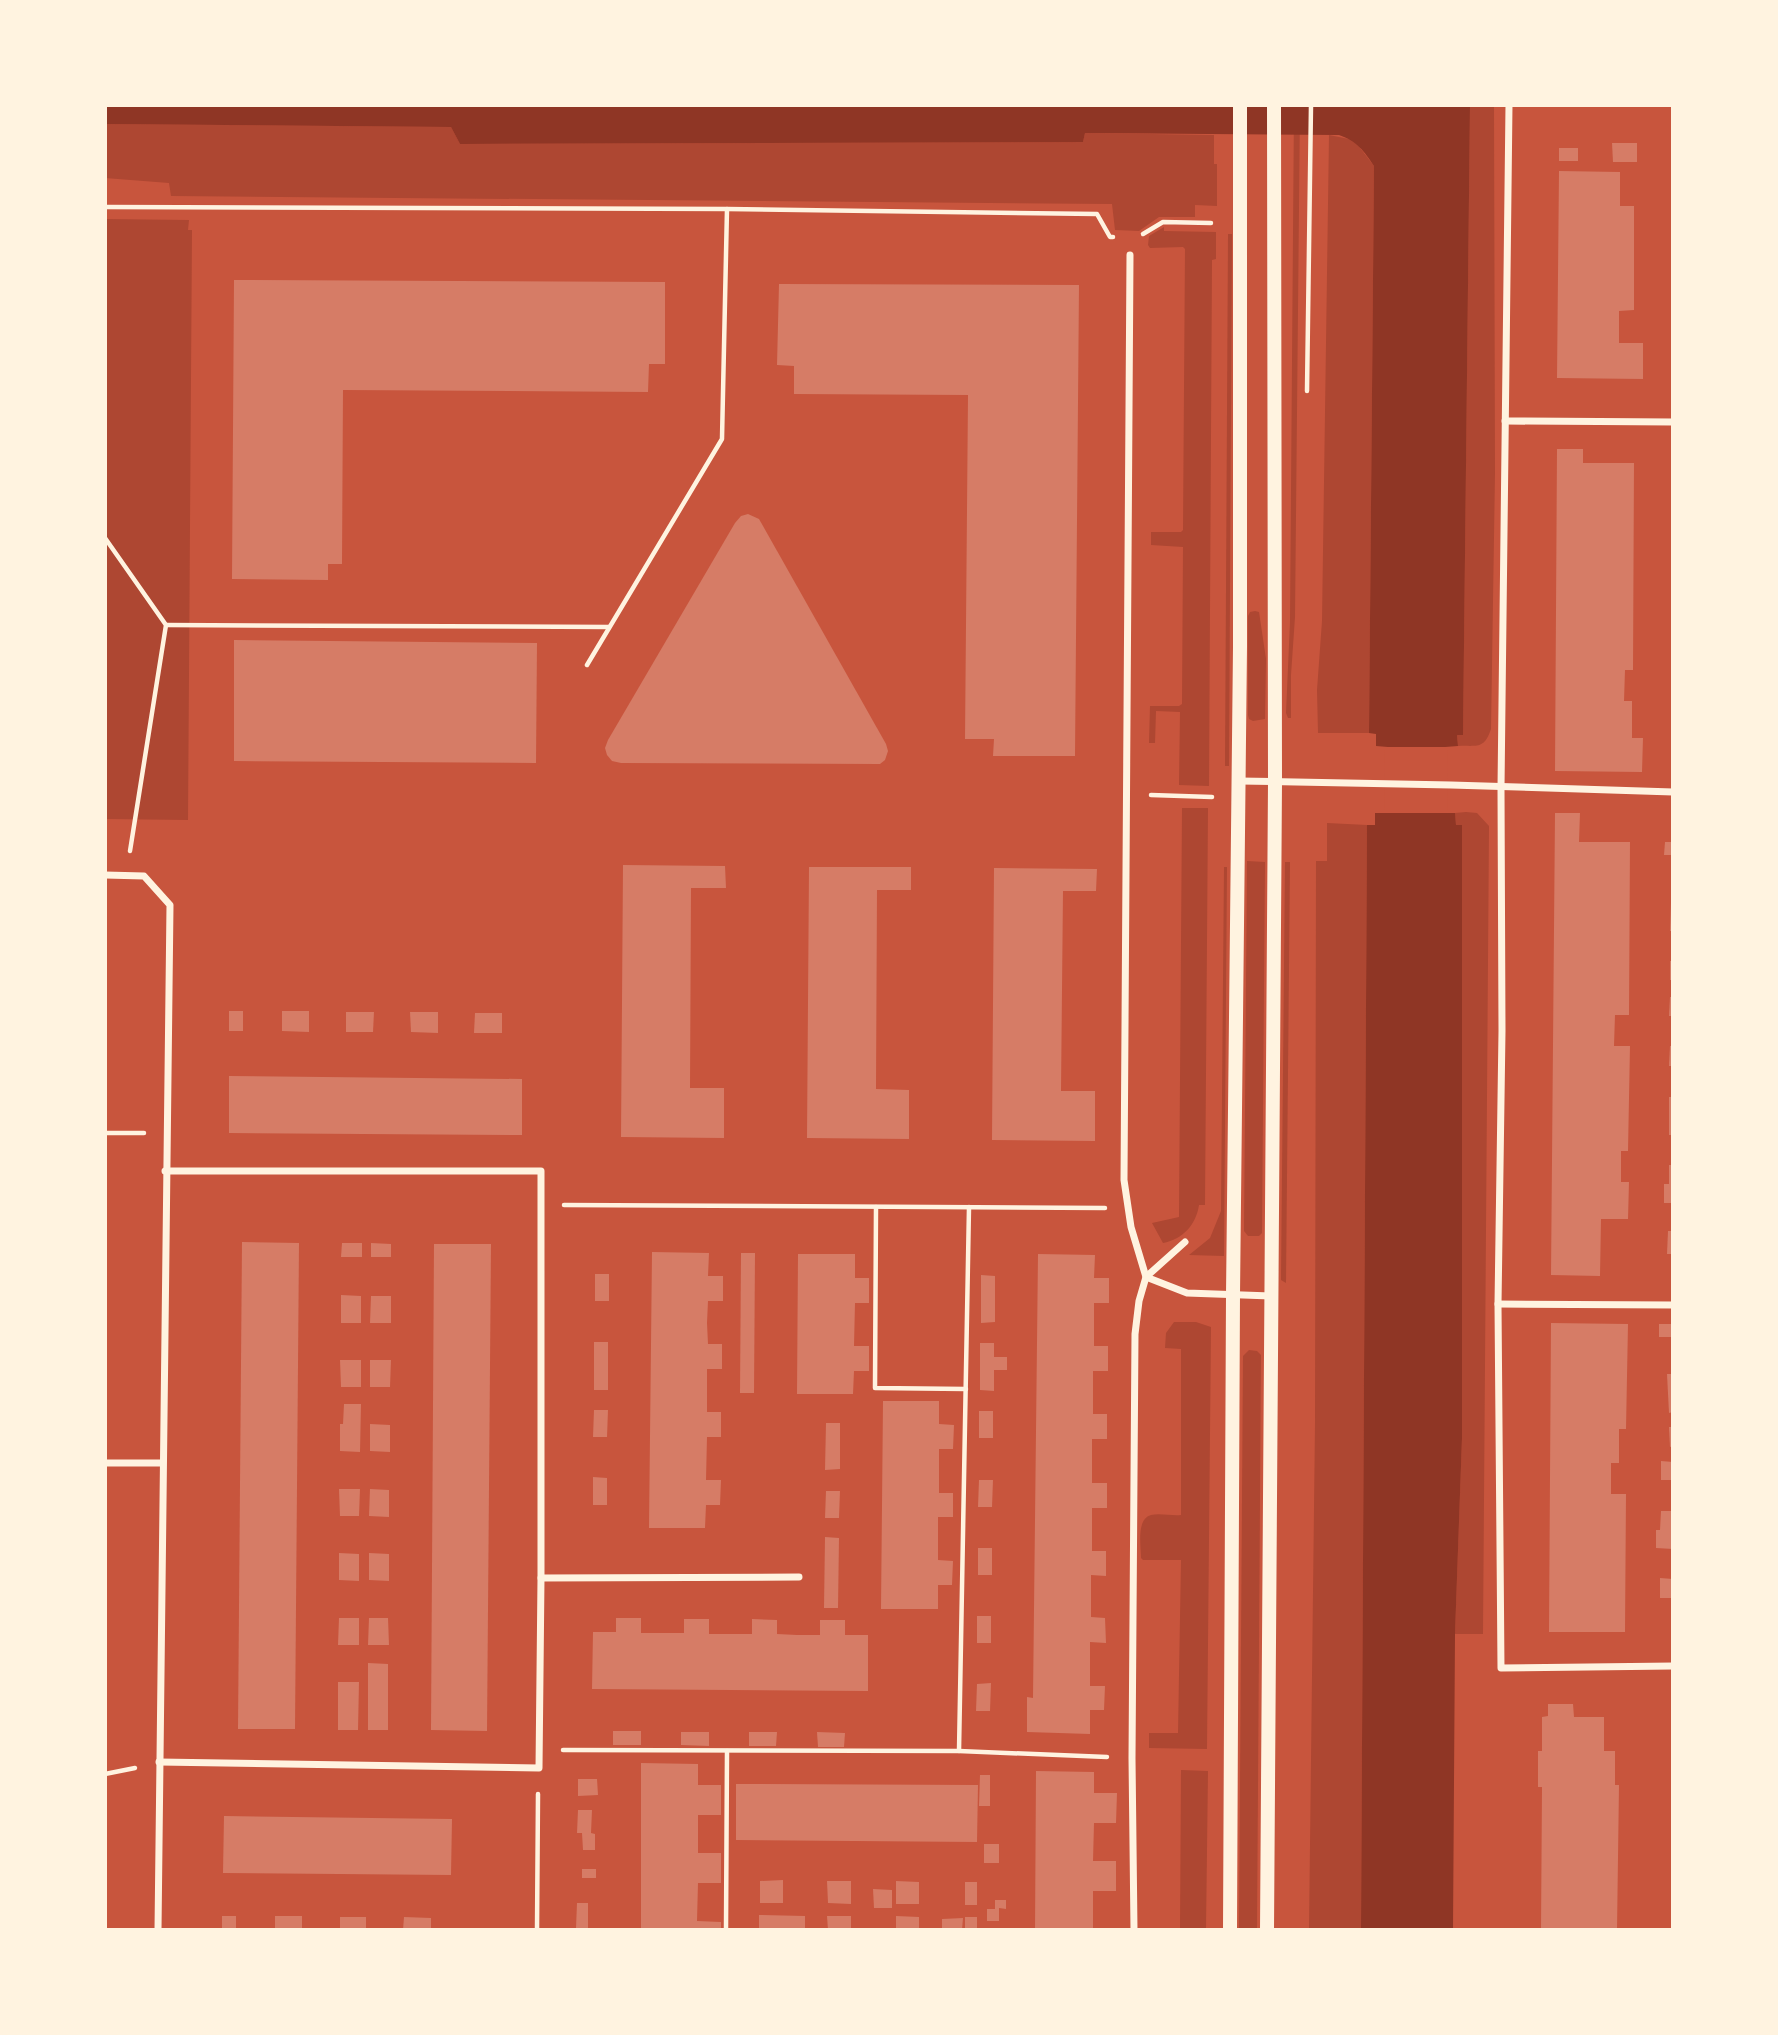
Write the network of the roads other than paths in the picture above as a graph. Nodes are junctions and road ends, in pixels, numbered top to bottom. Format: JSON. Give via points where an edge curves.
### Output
{"nodes":[{"id":1,"x":1240,"y":105,"type":"edge"},
{"id":2,"x":1274,"y":105,"type":"edge"},
{"id":3,"x":1509,"y":105,"type":"edge"},
{"id":4,"x":1130,"y":255,"type":"dead end"},
{"id":5,"x":1505,"y":421,"type":"junction"},
{"id":6,"x":1673,"y":422,"type":"edge"},
{"id":7,"x":1239,"y":781,"type":"junction"},
{"id":8,"x":1275,"y":782,"type":"junction"},
{"id":9,"x":1501,"y":788,"type":"junction"},
{"id":10,"x":1673,"y":792,"type":"edge"},
{"id":11,"x":105,"y":875,"type":"edge"},
{"id":12,"x":165,"y":1171,"type":"junction"},
{"id":13,"x":1185,"y":1242,"type":"dead end"},
{"id":14,"x":1146,"y":1277,"type":"junction"},
{"id":15,"x":1233,"y":1295,"type":"junction"},
{"id":16,"x":1271,"y":1296,"type":"junction"},
{"id":17,"x":1498,"y":1304,"type":"junction"},
{"id":18,"x":1673,"y":1305,"type":"edge"},
{"id":19,"x":105,"y":1463,"type":"edge"},
{"id":20,"x":162,"y":1463,"type":"junction"},
{"id":21,"x":799,"y":1577,"type":"dead end"},
{"id":22,"x":541,"y":1578,"type":"junction"},
{"id":23,"x":1673,"y":1666,"type":"edge"},
{"id":24,"x":159,"y":1762,"type":"junction"},
{"id":25,"x":158,"y":1930,"type":"edge"},
{"id":26,"x":1134,"y":1930,"type":"edge"},
{"id":27,"x":1230,"y":1930,"type":"edge"},
{"id":28,"x":1267,"y":1930,"type":"edge"}],
"edges":[{"from":1,"to":7,"type":"main road"},
{"from":2,"to":8,"type":"main road"},
{"from":3,"to":5,"type":"street"},
{"from":4,"to":14,"type":"street","via":[[1124,1181]]},
{"from":5,"to":6,"type":"street"},
{"from":5,"to":9,"type":"street"},
{"from":7,"to":8,"type":"street"},
{"from":7,"to":15,"type":"main road"},
{"from":8,"to":9,"type":"street"},
{"from":8,"to":16,"type":"main road"},
{"from":9,"to":10,"type":"street"},
{"from":9,"to":17,"type":"street"},
{"from":11,"to":12,"type":"street","via":[[144,876],[170,905]]},
{"from":12,"to":20,"type":"street"},
{"from":12,"to":22,"type":"street","via":[[541,1171]]},
{"from":13,"to":14,"type":"street"},
{"from":14,"to":15,"type":"street","via":[[1187,1293]]},
{"from":14,"to":26,"type":"street","via":[[1135,1334]]},
{"from":15,"to":16,"type":"street"},
{"from":15,"to":27,"type":"main road"},
{"from":16,"to":28,"type":"main road"},
{"from":17,"to":18,"type":"street"},
{"from":17,"to":23,"type":"street","via":[[1501,1668]]},
{"from":19,"to":20,"type":"street"},
{"from":20,"to":24,"type":"street"},
{"from":21,"to":22,"type":"street"},
{"from":22,"to":24,"type":"street","via":[[538,1768]]},
{"from":24,"to":25,"type":"street"}]}
